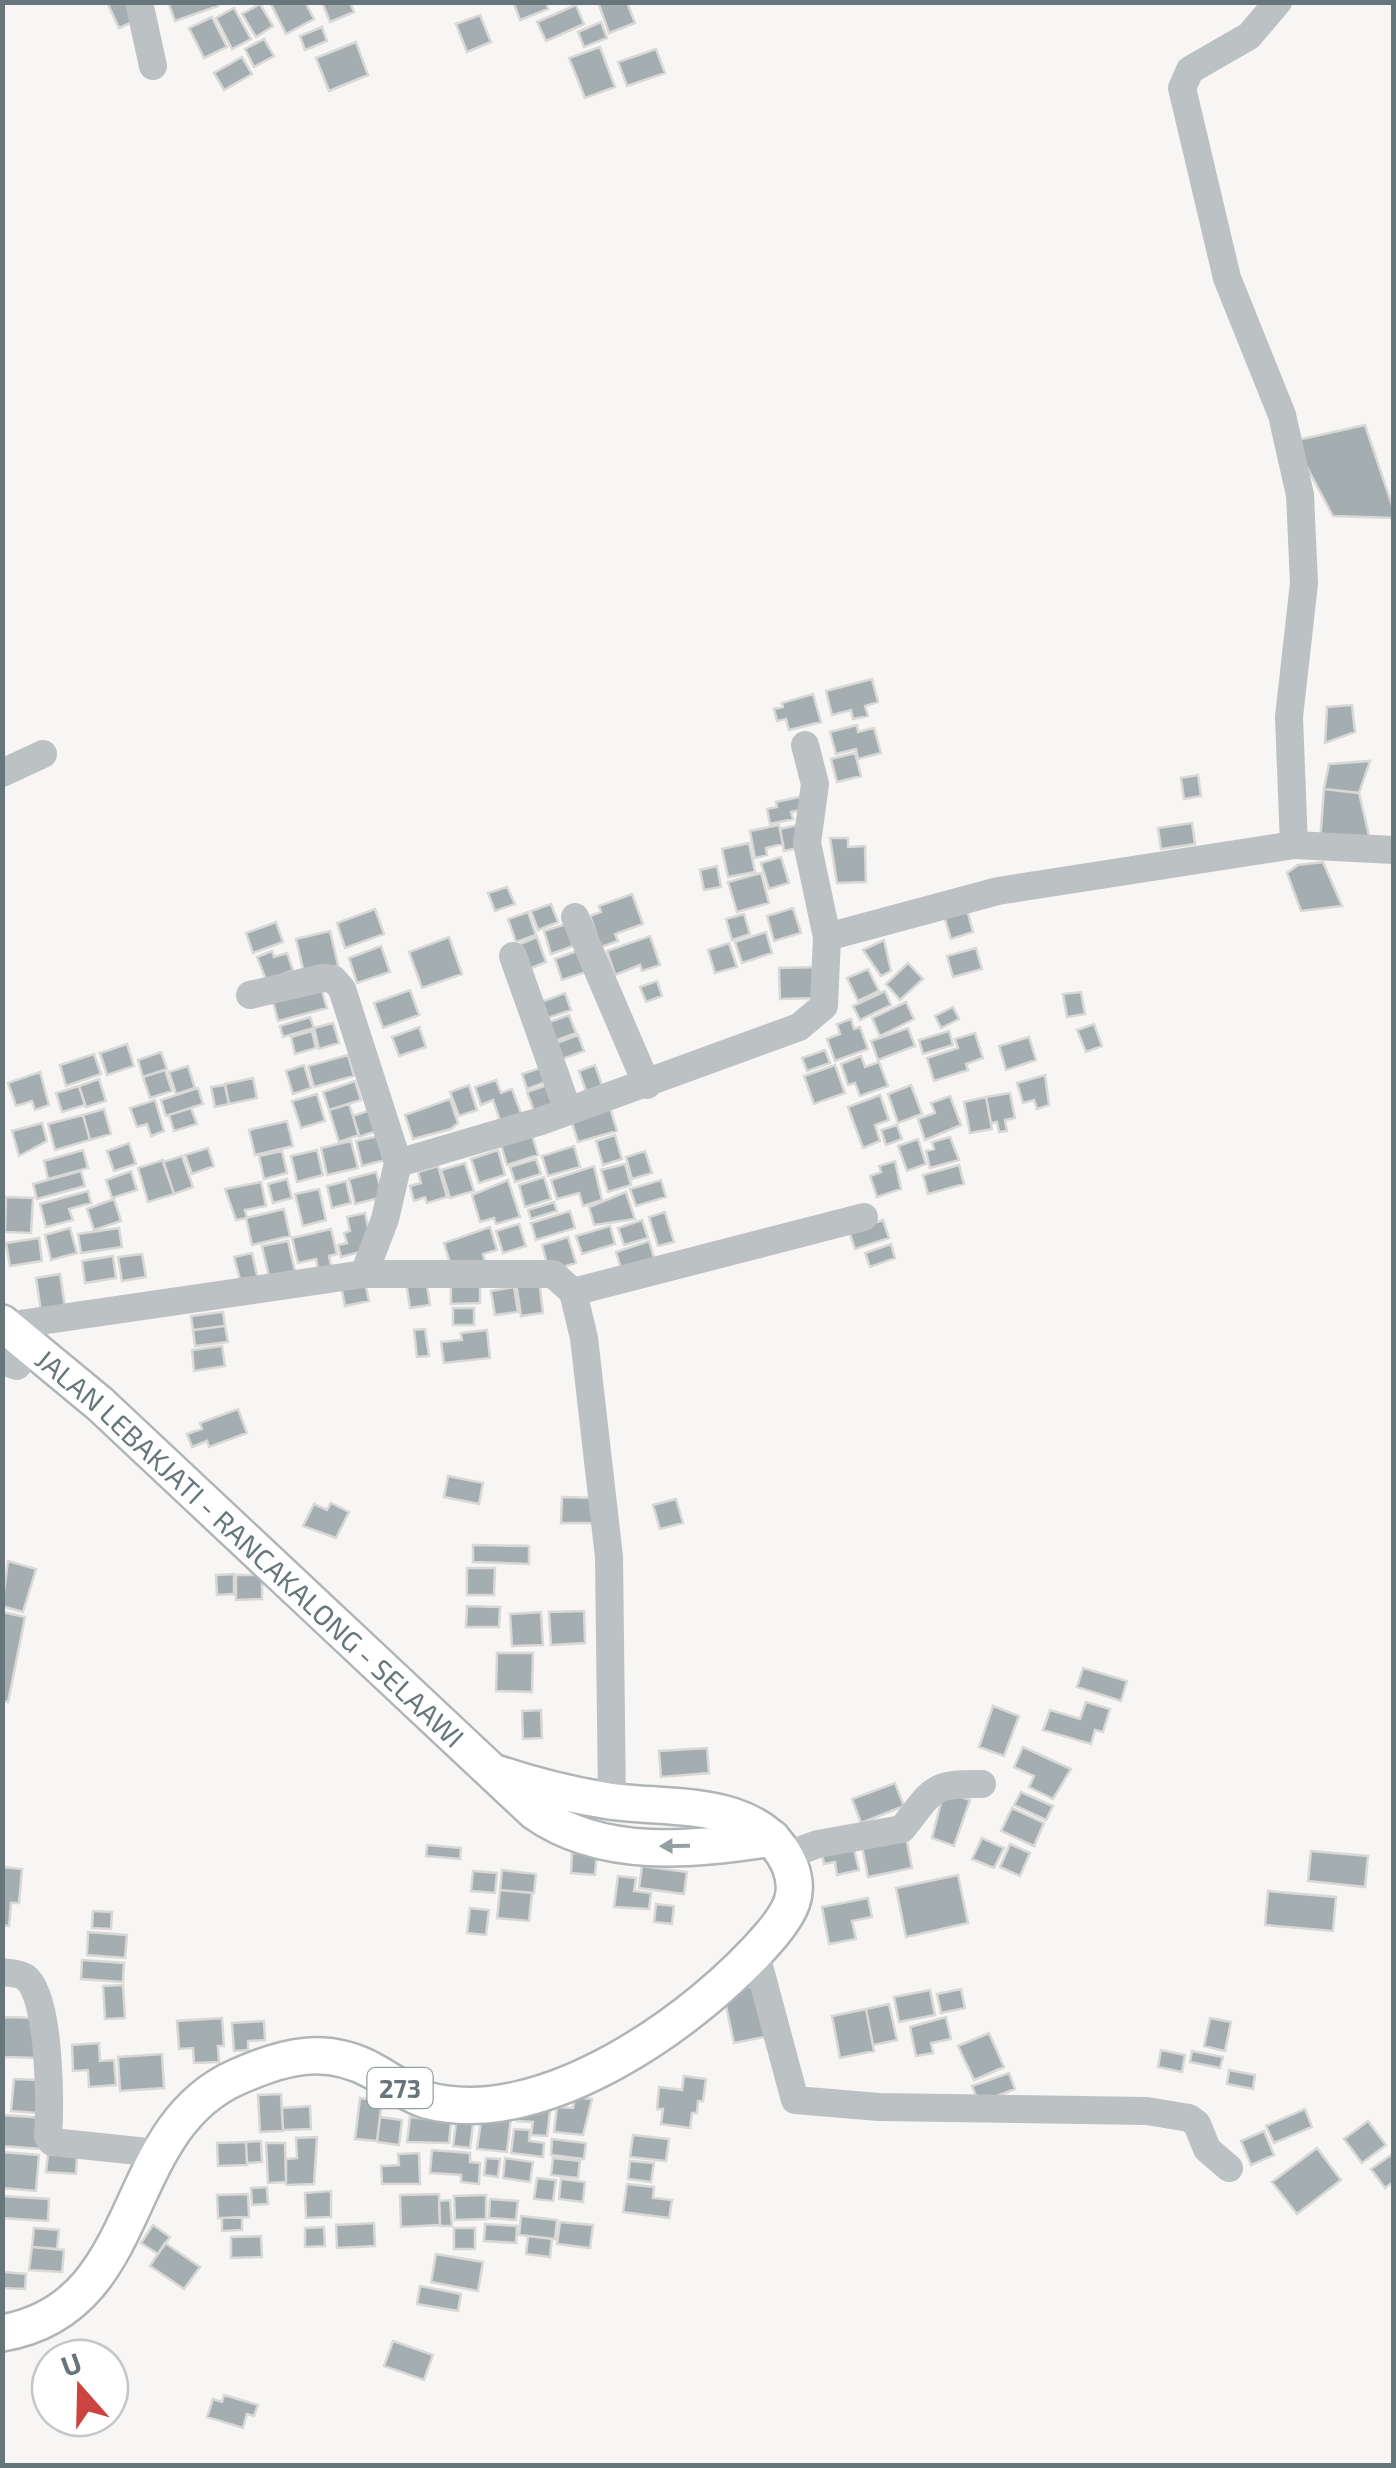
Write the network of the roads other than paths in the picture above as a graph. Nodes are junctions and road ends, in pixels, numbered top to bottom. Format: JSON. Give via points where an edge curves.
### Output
{"nodes":[{"id":1,"x":139,"y":2,"type":"edge"},
{"id":2,"x":1278,"y":2,"type":"edge"},
{"id":3,"x":154,"y":66,"type":"dead end"},
{"id":4,"x":805,"y":745,"type":"dead end"},
{"id":5,"x":44,"y":754,"type":"dead end"},
{"id":6,"x":2,"y":772,"type":"edge"},
{"id":7,"x":1294,"y":845,"type":"junction"},
{"id":8,"x":1394,"y":850,"type":"edge"},
{"id":9,"x":575,"y":917,"type":"dead end"},
{"id":10,"x":827,"y":937,"type":"junction"},
{"id":11,"x":513,"y":956,"type":"dead end"},
{"id":12,"x":250,"y":995,"type":"dead end"},
{"id":13,"x":647,"y":1084,"type":"junction"},
{"id":14,"x":568,"y":1111,"type":"junction"},
{"id":15,"x":398,"y":1162,"type":"junction"},
{"id":16,"x":864,"y":1217,"type":"dead end"},
{"id":17,"x":364,"y":1274,"type":"junction"},
{"id":18,"x":572,"y":1292,"type":"junction"},
{"id":19,"x":10,"y":1339,"type":"edge"},
{"id":20,"x":499,"y":1774,"type":"junction"},
{"id":21,"x":982,"y":1784,"type":"dead end"},
{"id":22,"x":612,"y":1801,"type":"junction"},
{"id":23,"x":779,"y":1847,"type":"junction"},
{"id":24,"x":756,"y":1955,"type":"junction"},
{"id":25,"x":2,"y":1972,"type":"edge"},
{"id":26,"x":157,"y":2153,"type":"junction"},
{"id":27,"x":1229,"y":2168,"type":"dead end"},
{"id":28,"x":2,"y":2333,"type":"edge"}],
"edges":[{"from":1,"to":3,"type":"street"},
{"from":2,"to":7,"type":"street","via":[[1249,36],[1190,70],[1182,88],[1227,278],[1286,428],[1300,494],[1304,583],[1289,716]]},
{"from":4,"to":10,"type":"street","via":[[814,784],[808,843]]},
{"from":5,"to":6,"type":"street"},
{"from":7,"to":8,"type":"street"},
{"from":7,"to":10,"type":"street","via":[[998,890]]},
{"from":9,"to":13,"type":"street"},
{"from":10,"to":13,"type":"street","via":[[826,998],[814,1018]]},
{"from":11,"to":14,"type":"street"},
{"from":12,"to":15,"type":"street","via":[[322,978],[342,989]]},
{"from":13,"to":14,"type":"street"},
{"from":14,"to":15,"type":"street"},
{"from":15,"to":17,"type":"street"},
{"from":16,"to":18,"type":"street"},
{"from":17,"to":18,"type":"street","via":[[552,1274]]},
{"from":17,"to":19,"type":"street"},
{"from":18,"to":22,"type":"street","via":[[584,1338],[609,1558]]},
{"from":19,"to":20,"type":"main road","name":"JALAN LEBAKJATI - RANCAKALONG - SELAAWI","via":[[100,1404]]},
{"from":20,"to":22,"type":"main road","name":"JALAN LEBAKJATI - RANCAKALONG - SELAAWI"},
{"from":23,"to":20,"type":"main road","name":"JALAN LEBAKJATI - RANCAKALONG - SELAAWI","one_way":true,"via":[[595,1841],[548,1821]]},
{"from":21,"to":23,"type":"street","via":[[946,1783],[930,1790],[902,1830]]},
{"from":22,"to":23,"type":"main road","name":"JALAN LEBAKJATI - RANCAKALONG - SELAAWI","via":[[735,1816]]},
{"from":23,"to":24,"type":"main road","number":"273","via":[[796,1890]]},
{"from":24,"to":26,"type":"main road","number":"273","via":[[651,2040],[537,2093],[455,2104],[424,2099],[345,2057],[299,2056],[214,2088]]},
{"from":24,"to":27,"type":"street","via":[[795,2100],[1147,2111],[1189,2118],[1216,2160]]},
{"from":25,"to":26,"type":"street","via":[[30,1983],[41,2018],[52,2142]]},
{"from":26,"to":28,"type":"main road","number":"273","via":[[91,2284],[48,2319]]}]}
